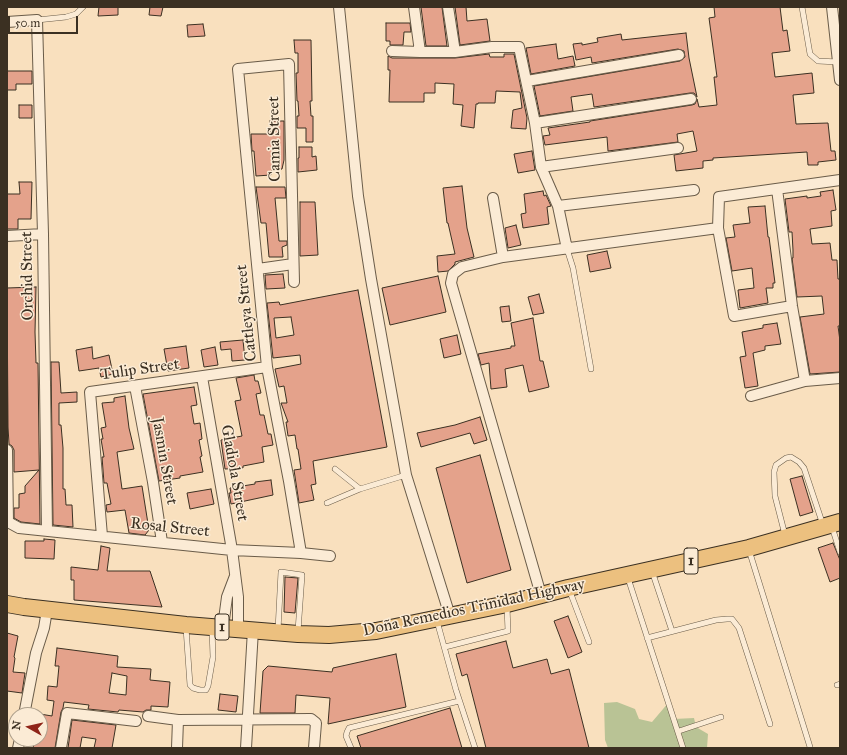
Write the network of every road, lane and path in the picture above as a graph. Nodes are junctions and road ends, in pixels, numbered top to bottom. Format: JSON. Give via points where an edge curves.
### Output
{"nodes":[{"id":1,"x":83,"y":7,"type":"edge"},
{"id":2,"x":339,"y":7,"type":"edge"},
{"id":3,"x":414,"y":7,"type":"edge"},
{"id":4,"x":448,"y":7,"type":"edge"},
{"id":5,"x":802,"y":7,"type":"edge"},
{"id":6,"x":832,"y":7,"type":"edge"},
{"id":7,"x":37,"y":20,"type":"junction"},
{"id":8,"x":7,"y":22,"type":"edge"},
{"id":9,"x":392,"y":51,"type":"dead end"},
{"id":10,"x":420,"y":52,"type":"junction"},
{"id":11,"x":455,"y":52,"type":"junction"},
{"id":12,"x":680,"y":55,"type":"dead end"},
{"id":13,"x":838,"y":62,"type":"junction"},
{"id":14,"x":238,"y":69,"type":"joint"},
{"id":15,"x":840,"y":80,"type":"edge"},
{"id":16,"x":527,"y":81,"type":"junction"},
{"id":17,"x":691,"y":99,"type":"dead end"},
{"id":18,"x":535,"y":123,"type":"junction"},
{"id":19,"x":678,"y":148,"type":"dead end"},
{"id":20,"x":541,"y":167,"type":"junction"},
{"id":21,"x":840,"y":180,"type":"edge"},
{"id":22,"x":778,"y":189,"type":"junction"},
{"id":23,"x":694,"y":190,"type":"dead end"},
{"id":24,"x":493,"y":198,"type":"dead end"},
{"id":25,"x":558,"y":206,"type":"junction"},
{"id":26,"x":718,"y":228,"type":"junction"},
{"id":27,"x":43,"y":234,"type":"junction"},
{"id":28,"x":7,"y":236,"type":"edge"},
{"id":29,"x":567,"y":249,"type":"junction"},
{"id":30,"x":503,"y":257,"type":"junction"},
{"id":31,"x":293,"y":264,"type":"junction"},
{"id":32,"x":258,"y":269,"type":"junction"},
{"id":33,"x":294,"y":282,"type":"dead end"},
{"id":34,"x":792,"y":306,"type":"junction"},
{"id":35,"x":267,"y":367,"type":"junction"},
{"id":36,"x":590,"y":368,"type":"dead end"},
{"id":37,"x":202,"y":377,"type":"junction"},
{"id":38,"x":840,"y":378,"type":"edge"},
{"id":39,"x":805,"y":381,"type":"junction"},
{"id":40,"x":135,"y":386,"type":"junction"},
{"id":41,"x":751,"y":396,"type":"dead end"},
{"id":42,"x":7,"y":451,"type":"edge"},
{"id":43,"x":335,"y":469,"type":"dead end"},
{"id":44,"x":406,"y":475,"type":"junction"},
{"id":45,"x":360,"y":489,"type":"junction"},
{"id":46,"x":327,"y":503,"type":"dead end"},
{"id":47,"x":8,"y":522,"type":"edge"},
{"id":48,"x":831,"y":524,"type":"edge"},
{"id":49,"x":47,"y":531,"type":"junction"},
{"id":50,"x":102,"y":536,"type":"junction"},
{"id":51,"x":786,"y":538,"type":"junction"},
{"id":52,"x":162,"y":542,"type":"junction"},
{"id":53,"x":749,"y":548,"type":"junction"},
{"id":54,"x":232,"y":550,"type":"junction"},
{"id":55,"x":840,"y":552,"type":"edge"},
{"id":56,"x":301,"y":553,"type":"junction"},
{"id":57,"x":330,"y":556,"type":"dead end"},
{"id":58,"x":652,"y":570,"type":"junction"},
{"id":59,"x":628,"y":575,"type":"junction"},
{"id":60,"x":235,"y":576,"type":"junction"},
{"id":61,"x":568,"y":588,"type":"junction"},
{"id":62,"x":541,"y":595,"type":"junction"},
{"id":63,"x":7,"y":604,"type":"edge"},
{"id":64,"x":507,"y":604,"type":"junction"},
{"id":65,"x":46,"y":610,"type":"junction"},
{"id":66,"x":443,"y":617,"type":"junction"},
{"id":67,"x":186,"y":625,"type":"junction"},
{"id":68,"x":231,"y":628,"type":"junction"},
{"id":69,"x":672,"y":631,"type":"junction"},
{"id":70,"x":278,"y":632,"type":"junction"},
{"id":71,"x":298,"y":634,"type":"junction"},
{"id":72,"x":647,"y":638,"type":"junction"},
{"id":73,"x":589,"y":642,"type":"dead end"},
{"id":74,"x":445,"y":647,"type":"junction"},
{"id":75,"x":459,"y":701,"type":"junction"},
{"id":76,"x":26,"y":707,"type":"edge"},
{"id":77,"x":148,"y":716,"type":"dead end"},
{"id":78,"x":721,"y":717,"type":"dead end"},
{"id":79,"x":247,"y":719,"type":"junction"},
{"id":80,"x":178,"y":720,"type":"junction"},
{"id":81,"x":136,"y":721,"type":"dead end"},
{"id":82,"x":770,"y":724,"type":"dead end"},
{"id":83,"x":679,"y":731,"type":"junction"},
{"id":84,"x":810,"y":747,"type":"edge"},
{"id":85,"x":61,"y":748,"type":"edge"},
{"id":86,"x":177,"y":748,"type":"edge"},
{"id":87,"x":246,"y":748,"type":"edge"},
{"id":88,"x":314,"y":748,"type":"edge"},
{"id":89,"x":351,"y":748,"type":"edge"},
{"id":90,"x":475,"y":748,"type":"edge"},
{"id":91,"x":683,"y":748,"type":"edge"}],
"edges":[{"from":1,"to":7,"type":"lane","via":[[76,14],[66,17]]},
{"from":2,"to":44,"type":"street","via":[[358,196],[370,279]]},
{"from":3,"to":10,"type":"street"},
{"from":4,"to":11,"type":"street"},
{"from":5,"to":13,"type":"lane","via":[[810,54],[818,61]]},
{"from":6,"to":13,"type":"street"},
{"from":7,"to":8,"type":"street"},
{"from":7,"to":27,"type":"street","name":"Orchid Street"},
{"from":9,"to":10,"type":"street"},
{"from":10,"to":11,"type":"street"},
{"from":11,"to":16,"type":"street","via":[[492,47],[519,47]]},
{"from":12,"to":16,"type":"street"},
{"from":13,"to":15,"type":"street"},
{"from":14,"to":31,"type":"street","name":"Camia Street","via":[[289,64]]},
{"from":14,"to":32,"type":"street","name":"Cattleya Street"},
{"from":16,"to":18,"type":"street"},
{"from":17,"to":18,"type":"street"},
{"from":18,"to":20,"type":"street"},
{"from":19,"to":20,"type":"street"},
{"from":20,"to":25,"type":"street"},
{"from":21,"to":22,"type":"street"},
{"from":22,"to":26,"type":"street","via":[[720,197]]},
{"from":22,"to":34,"type":"street"},
{"from":23,"to":25,"type":"street"},
{"from":24,"to":30,"type":"street"},
{"from":25,"to":29,"type":"street"},
{"from":26,"to":29,"type":"street"},
{"from":26,"to":34,"type":"street","via":[[734,316]]},
{"from":27,"to":28,"type":"street"},
{"from":27,"to":49,"type":"street","name":"Orchid Street"},
{"from":29,"to":30,"type":"street"},
{"from":29,"to":36,"type":"lane","via":[[573,268]]},
{"from":30,"to":62,"type":"street","via":[[462,267],[453,274],[451,283]]},
{"from":31,"to":32,"type":"street"},
{"from":31,"to":33,"type":"street","name":"Camia Street"},
{"from":32,"to":35,"type":"street","name":"Cattleya Street"},
{"from":34,"to":39,"type":"street"},
{"from":35,"to":37,"type":"street","name":"Tulip Street"},
{"from":35,"to":56,"type":"street","name":"Cattleya Street"},
{"from":37,"to":40,"type":"street","name":"Tulip Street"},
{"from":37,"to":54,"type":"street","name":"Gladiola Street"},
{"from":38,"to":39,"type":"street"},
{"from":39,"to":41,"type":"street"},
{"from":40,"to":50,"type":"street","name":"Tulip Street","via":[[90,392]]},
{"from":40,"to":52,"type":"street","name":"Jasmin Street"},
{"from":42,"to":47,"type":"street"},
{"from":43,"to":45,"type":"lane"},
{"from":44,"to":45,"type":"lane"},
{"from":44,"to":66,"type":"street"},
{"from":45,"to":46,"type":"lane"},
{"from":47,"to":49,"type":"street","name":"Rosal Street","via":[[19,528]]},
{"from":48,"to":51,"type":"highway","name":"Doña Remedios Trinidad Highway","number":"1"},
{"from":48,"to":51,"type":"lane","via":[[804,468],[791,457],[786,458],[776,466],[774,472],[775,496]]},
{"from":48,"to":55,"type":"lane"},
{"from":49,"to":50,"type":"street","name":"Rosal Street"},
{"from":50,"to":52,"type":"street","name":"Rosal Street"},
{"from":51,"to":53,"type":"highway","name":"Doña Remedios Trinidad Highway","number":"1"},
{"from":52,"to":54,"type":"street","name":"Rosal Street"},
{"from":53,"to":58,"type":"highway","name":"Doña Remedios Trinidad Highway","number":"1"},
{"from":53,"to":84,"type":"lane"},
{"from":54,"to":56,"type":"street","name":"Rosal Street"},
{"from":54,"to":60,"type":"street","name":"Gladiola Street"},
{"from":56,"to":57,"type":"street","name":"Rosal Street"},
{"from":58,"to":59,"type":"highway","name":"Doña Remedios Trinidad Highway","number":"1"},
{"from":58,"to":69,"type":"lane"},
{"from":59,"to":61,"type":"highway","name":"Doña Remedios Trinidad Highway","number":"1"},
{"from":59,"to":72,"type":"lane"},
{"from":60,"to":68,"type":"street","name":"Gladiola Street","via":[[238,597]]},
{"from":60,"to":68,"type":"street","name":"Gladiola Street","via":[[227,597]]},
{"from":61,"to":62,"type":"highway","name":"Doña Remedios Trinidad Highway","number":"1"},
{"from":61,"to":73,"type":"lane"},
{"from":62,"to":64,"type":"highway","name":"Doña Remedios Trinidad Highway","number":"1"},
{"from":63,"to":65,"type":"highway","name":"Doña Remedios Trinidad Highway","number":"1"},
{"from":64,"to":66,"type":"highway","name":"Doña Remedios Trinidad Highway","number":"1"},
{"from":64,"to":74,"type":"lane","via":[[508,631]]},
{"from":65,"to":67,"type":"highway","name":"Doña Remedios Trinidad Highway","number":"1"},
{"from":65,"to":76,"type":"street"},
{"from":66,"to":71,"type":"highway","name":"Doña Remedios Trinidad Highway","number":"1","via":[[376,631],[328,635]]},
{"from":66,"to":74,"type":"lane"},
{"from":67,"to":68,"type":"highway","name":"Doña Remedios Trinidad Highway","number":"1"},
{"from":67,"to":68,"type":"lane","via":[[190,685],[200,690],[206,690],[213,657]]},
{"from":68,"to":70,"type":"highway","name":"Doña Remedios Trinidad Highway","number":"1"},
{"from":68,"to":79,"type":"street"},
{"from":69,"to":72,"type":"lane"},
{"from":69,"to":82,"type":"lane","via":[[716,620],[732,620],[739,628]]},
{"from":70,"to":71,"type":"highway","name":"Doña Remedios Trinidad Highway","number":"1"},
{"from":70,"to":71,"type":"lane","via":[[280,572],[302,574]]},
{"from":72,"to":83,"type":"lane"},
{"from":74,"to":75,"type":"lane"},
{"from":75,"to":89,"type":"lane","via":[[349,728],[346,736]]},
{"from":75,"to":90,"type":"lane"},
{"from":77,"to":80,"type":"street"},
{"from":78,"to":83,"type":"lane"},
{"from":79,"to":80,"type":"street"},
{"from":79,"to":87,"type":"street"},
{"from":79,"to":88,"type":"street","via":[[311,719],[316,723]]},
{"from":80,"to":86,"type":"street"},
{"from":81,"to":85,"type":"street","via":[[67,713]]},
{"from":83,"to":91,"type":"lane"}]}
